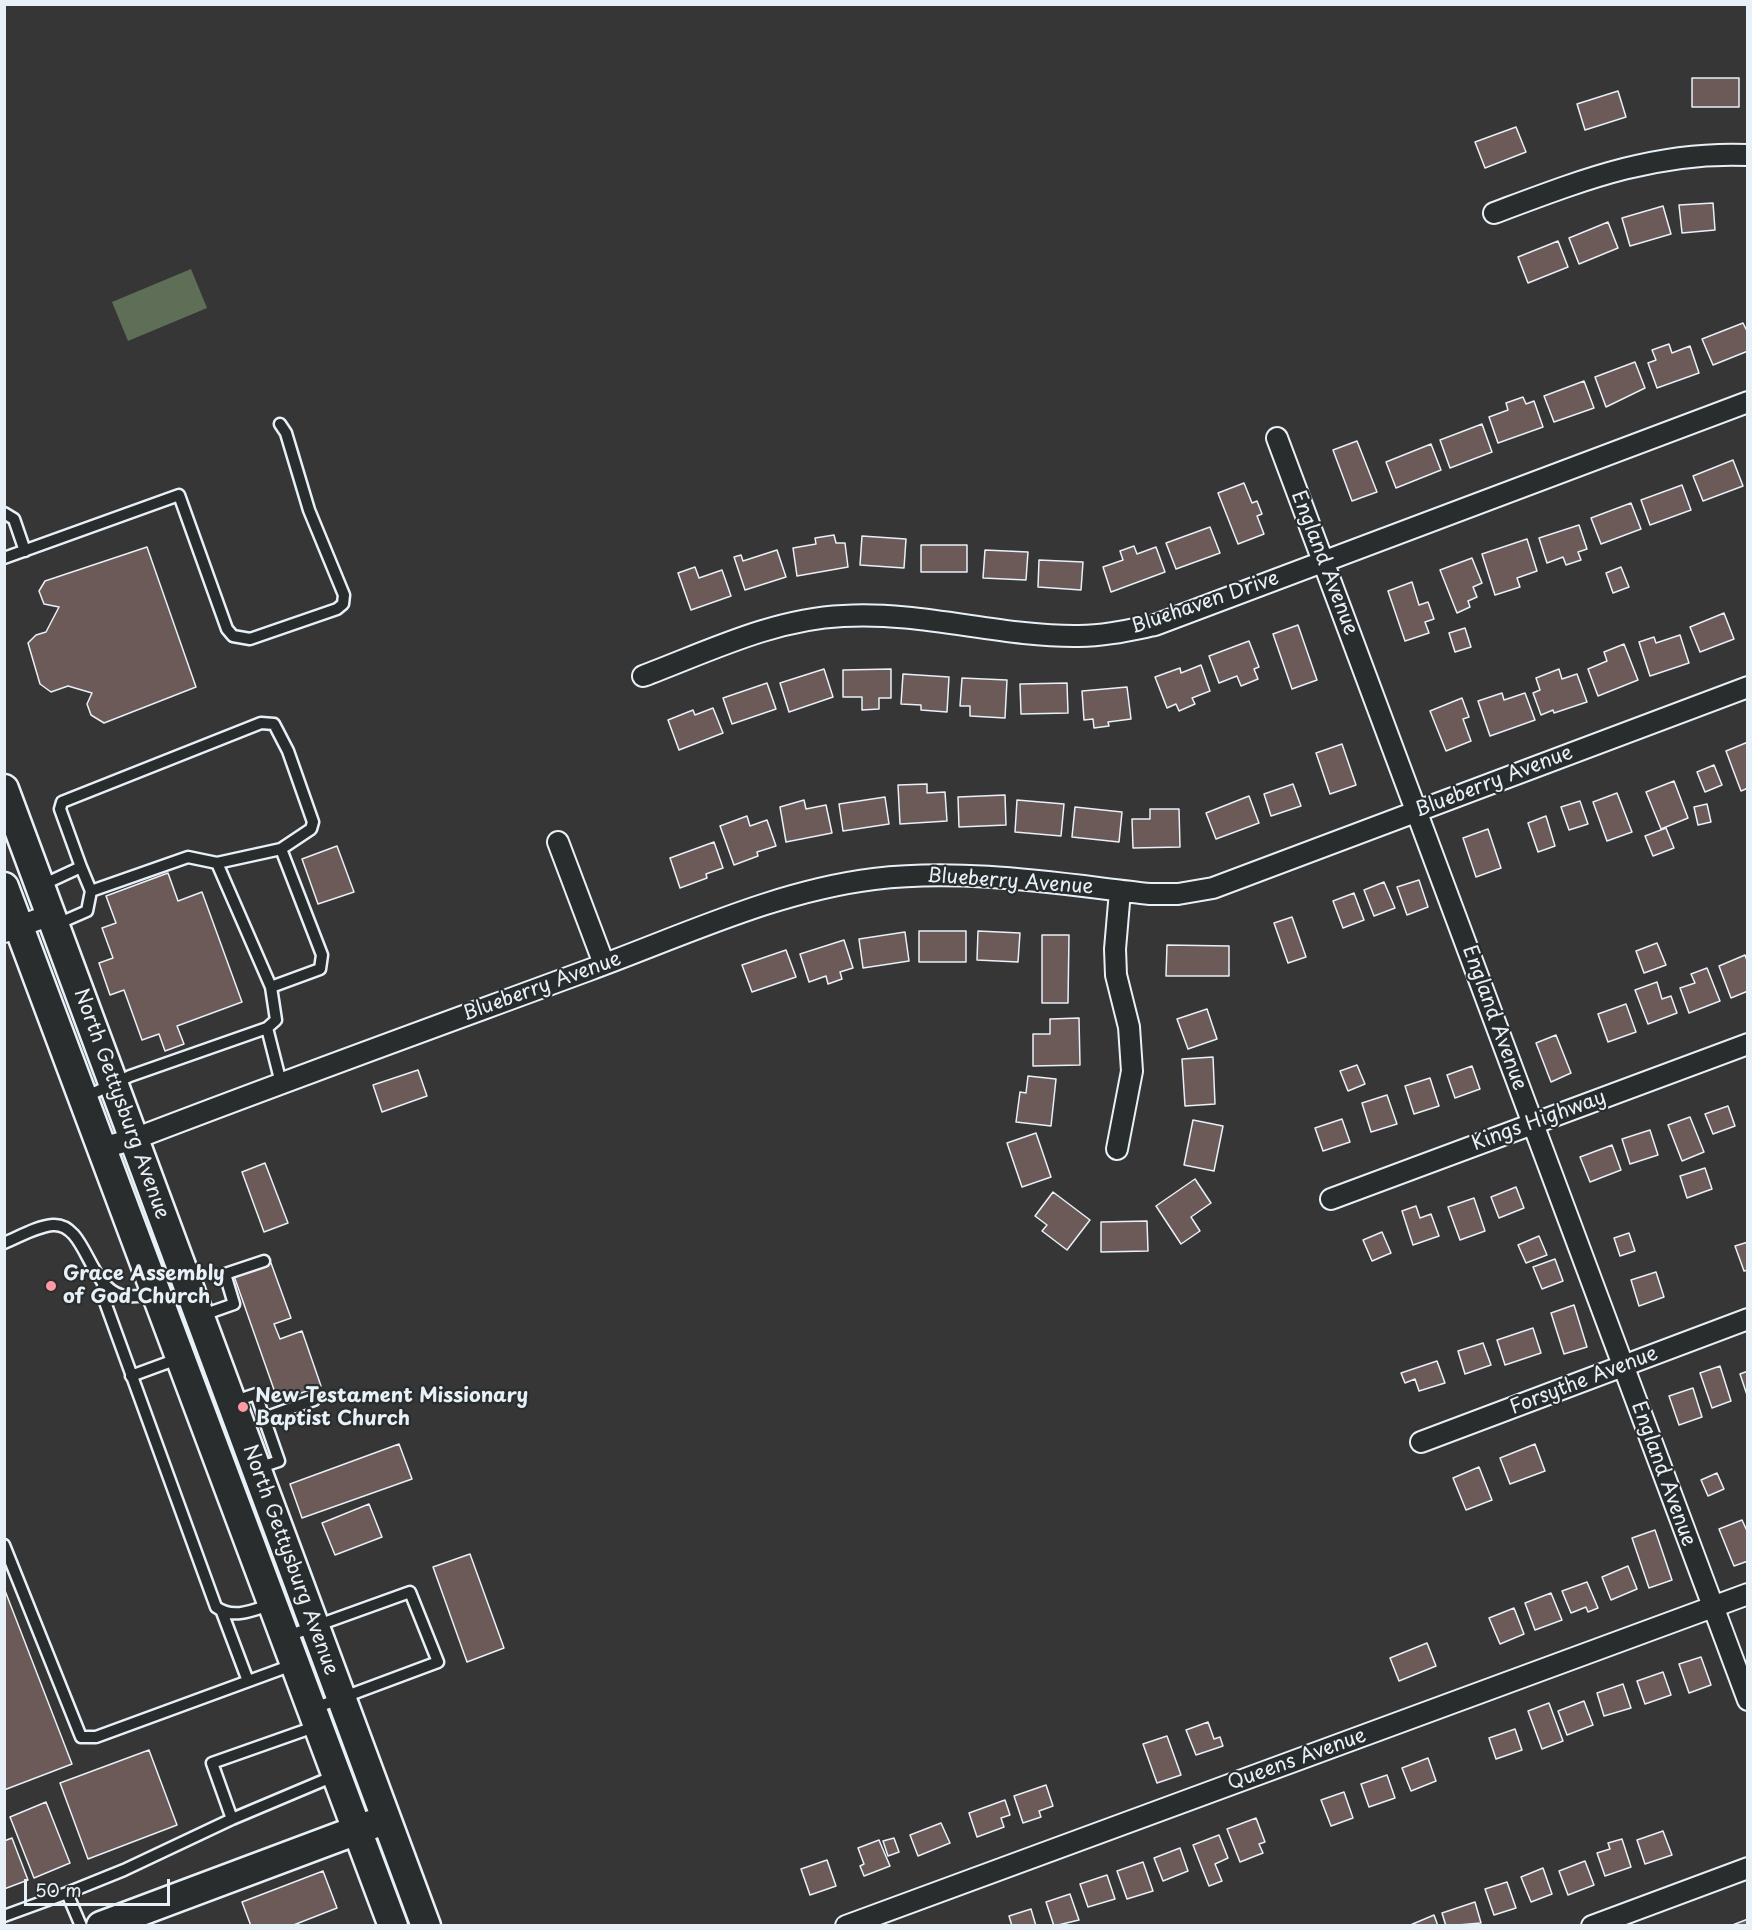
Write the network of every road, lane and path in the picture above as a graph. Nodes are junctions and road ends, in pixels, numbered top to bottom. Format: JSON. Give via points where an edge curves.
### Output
{"nodes":[{"id":1,"x":1748,"y":155,"type":"edge"},
{"id":2,"x":1494,"y":213,"type":"dead end"},
{"id":3,"x":1748,"y":402,"type":"edge"},
{"id":4,"x":280,"y":424,"type":"dead end"},
{"id":5,"x":1277,"y":438,"type":"dead end"},
{"id":6,"x":4,"y":513,"type":"edge"},
{"id":7,"x":25,"y":551,"type":"junction"},
{"id":8,"x":4,"y":558,"type":"edge"},
{"id":9,"x":1323,"y":561,"type":"junction"},
{"id":10,"x":643,"y":676,"type":"dead end"},
{"id":11,"x":1748,"y":687,"type":"edge"},
{"id":12,"x":4,"y":789,"type":"edge"},
{"id":13,"x":1417,"y":811,"type":"junction"},
{"id":14,"x":558,"y":842,"type":"dead end"},
{"id":15,"x":281,"y":849,"type":"junction"},
{"id":16,"x":217,"y":863,"type":"junction"},
{"id":17,"x":81,"y":867,"type":"junction"},
{"id":18,"x":40,"y":886,"type":"junction"},
{"id":19,"x":4,"y":887,"type":"edge"},
{"id":20,"x":91,"y":891,"type":"junction"},
{"id":21,"x":1120,"y":891,"type":"junction"},
{"id":22,"x":52,"y":920,"type":"junction"},
{"id":23,"x":11,"y":929,"type":"edge"},
{"id":24,"x":604,"y":964,"type":"junction"},
{"id":25,"x":271,"y":987,"type":"junction"},
{"id":26,"x":267,"y":1028,"type":"junction"},
{"id":27,"x":1748,"y":1044,"type":"edge"},
{"id":28,"x":113,"y":1082,"type":"junction"},
{"id":29,"x":281,"y":1083,"type":"junction"},
{"id":30,"x":83,"y":1098,"type":"junction"},
{"id":31,"x":1533,"y":1123,"type":"junction"},
{"id":32,"x":134,"y":1139,"type":"junction"},
{"id":33,"x":102,"y":1148,"type":"junction"},
{"id":34,"x":1116,"y":1149,"type":"dead end"},
{"id":35,"x":1331,"y":1199,"type":"dead end"},
{"id":36,"x":4,"y":1243,"type":"edge"},
{"id":37,"x":264,"y":1261,"type":"dead end"},
{"id":38,"x":187,"y":1283,"type":"junction"},
{"id":39,"x":103,"y":1284,"type":"junction"},
{"id":40,"x":157,"y":1295,"type":"junction"},
{"id":41,"x":200,"y":1317,"type":"junction"},
{"id":42,"x":1748,"y":1319,"type":"edge"},
{"id":43,"x":211,"y":1347,"type":"junction"},
{"id":44,"x":180,"y":1358,"type":"junction"},
{"id":45,"x":1623,"y":1366,"type":"junction"},
{"id":46,"x":131,"y":1376,"type":"junction"},
{"id":47,"x":314,"y":1400,"type":"dead end"},
{"id":48,"x":232,"y":1402,"type":"junction"},
{"id":49,"x":264,"y":1418,"type":"junction"},
{"id":50,"x":1421,"y":1442,"type":"dead end"},
{"id":51,"x":256,"y":1469,"type":"junction"},
{"id":52,"x":4,"y":1545,"type":"edge"},
{"id":53,"x":303,"y":1594,"type":"junction"},
{"id":54,"x":1748,"y":1594,"type":"edge"},
{"id":55,"x":273,"y":1604,"type":"junction"},
{"id":56,"x":1713,"y":1607,"type":"junction"},
{"id":57,"x":222,"y":1612,"type":"junction"},
{"id":58,"x":315,"y":1627,"type":"junction"},
{"id":59,"x":285,"y":1637,"type":"junction"},
{"id":60,"x":325,"y":1654,"type":"junction"},
{"id":61,"x":295,"y":1664,"type":"junction"},
{"id":62,"x":249,"y":1681,"type":"junction"},
{"id":63,"x":342,"y":1699,"type":"junction"},
{"id":64,"x":1748,"y":1700,"type":"edge"},
{"id":65,"x":315,"y":1717,"type":"junction"},
{"id":66,"x":338,"y":1774,"type":"junction"},
{"id":67,"x":232,"y":1819,"type":"junction"},
{"id":68,"x":386,"y":1820,"type":"junction"},
{"id":69,"x":357,"y":1829,"type":"junction"},
{"id":70,"x":1748,"y":1868,"type":"edge"},
{"id":71,"x":67,"y":1893,"type":"junction"},
{"id":72,"x":4,"y":1916,"type":"edge"},
{"id":73,"x":81,"y":1926,"type":"edge"},
{"id":74,"x":101,"y":1926,"type":"edge"},
{"id":75,"x":393,"y":1926,"type":"edge"},
{"id":76,"x":426,"y":1926,"type":"edge"},
{"id":77,"x":846,"y":1926,"type":"edge"},
{"id":78,"x":1592,"y":1926,"type":"edge"}],
"edges":[{"from":1,"to":2,"type":"street","via":[[1692,155],[1636,164]]},
{"from":3,"to":9,"type":"street","name":"Bluehaven Drive"},
{"from":4,"to":7,"type":"lane","via":[[344,595],[343,604],[337,609],[250,639],[233,636],[226,629],[179,495]]},
{"from":5,"to":9,"type":"street","name":"England Avenue"},
{"from":6,"to":7,"type":"lane","via":[[14,519]]},
{"from":7,"to":8,"type":"lane"},
{"from":9,"to":10,"type":"street","name":"Bluehaven Drive","via":[[1155,625],[1113,634],[1066,636],[843,615],[772,628]]},
{"from":9,"to":13,"type":"street","name":"England Avenue"},
{"from":11,"to":13,"type":"street","name":"Blueberry Avenue"},
{"from":12,"to":18,"type":"main road","name":"North Gettysburg Avenue"},
{"from":13,"to":21,"type":"street","name":"Blueberry Avenue","via":[[1213,888],[1178,894]]},
{"from":13,"to":31,"type":"street","name":"England Avenue"},
{"from":14,"to":24,"type":"street"},
{"from":15,"to":16,"type":"lane"},
{"from":15,"to":17,"type":"lane","via":[[311,829],[313,822],[288,751],[274,724],[261,723],[62,802],[60,810]]},
{"from":15,"to":25,"type":"lane","via":[[322,955],[320,969]]},
{"from":16,"to":20,"type":"lane","via":[[188,857]]},
{"from":16,"to":25,"type":"lane"},
{"from":17,"to":18,"type":"lane"},
{"from":17,"to":20,"type":"lane"},
{"from":18,"to":22,"type":"main road","name":"North Gettysburg Avenue"},
{"from":19,"to":23,"type":"main road","name":"North Gettysburg Avenue"},
{"from":20,"to":22,"type":"lane","via":[[87,911]]},
{"from":21,"to":24,"type":"street","name":"Blueberry Avenue","via":[[969,876],[874,879],[798,895]]},
{"from":21,"to":34,"type":"street","via":[[1116,975],[1128,1027],[1132,1071]]},
{"from":22,"to":23,"type":"street"},
{"from":22,"to":28,"type":"main road","name":"North Gettysburg Avenue"},
{"from":23,"to":30,"type":"main road","name":"North Gettysburg Avenue"},
{"from":24,"to":29,"type":"street","name":"Blueberry Avenue"},
{"from":25,"to":26,"type":"lane","via":[[276,1020]]},
{"from":26,"to":28,"type":"lane"},
{"from":26,"to":29,"type":"lane"},
{"from":27,"to":31,"type":"street","name":"Kings Highway"},
{"from":28,"to":30,"type":"lane"},
{"from":28,"to":32,"type":"main road","name":"North Gettysburg Avenue"},
{"from":29,"to":32,"type":"street","name":"Blueberry Avenue"},
{"from":30,"to":33,"type":"main road","name":"North Gettysburg Avenue"},
{"from":31,"to":35,"type":"street","name":"Kings Highway"},
{"from":31,"to":45,"type":"street","name":"England Avenue"},
{"from":32,"to":33,"type":"street","name":"Blueberry Avenue"},
{"from":32,"to":38,"type":"main road","name":"North Gettysburg Avenue"},
{"from":33,"to":40,"type":"main road","name":"North Gettysburg Avenue"},
{"from":36,"to":39,"type":"lane","via":[[52,1225],[62,1226],[78,1239]]},
{"from":37,"to":41,"type":"lane","via":[[225,1274],[234,1304]]},
{"from":38,"to":40,"type":"main road"},
{"from":38,"to":41,"type":"main road","name":"North Gettysburg Avenue"},
{"from":39,"to":40,"type":"lane","via":[[123,1296]]},
{"from":39,"to":46,"type":"lane","via":[[105,1302]]},
{"from":40,"to":44,"type":"main road","name":"North Gettysburg Avenue"},
{"from":41,"to":43,"type":"main road","name":"North Gettysburg Avenue"},
{"from":42,"to":45,"type":"street","name":"Forsythe Avenue"},
{"from":43,"to":44,"type":"main road"},
{"from":43,"to":48,"type":"main road","name":"North Gettysburg Avenue"},
{"from":44,"to":46,"type":"lane"},
{"from":44,"to":55,"type":"main road","name":"North Gettysburg Avenue"},
{"from":45,"to":50,"type":"street","name":"Forsythe Avenue"},
{"from":45,"to":56,"type":"street","name":"England Avenue"},
{"from":46,"to":57,"type":"lane","via":[[216,1607]]},
{"from":47,"to":49,"type":"lane"},
{"from":48,"to":49,"type":"lane","via":[[256,1394]]},
{"from":48,"to":51,"type":"main road","name":"North Gettysburg Avenue"},
{"from":49,"to":51,"type":"lane","via":[[279,1461]]},
{"from":51,"to":53,"type":"main road","name":"North Gettysburg Avenue"},
{"from":52,"to":62,"type":"lane","via":[[81,1737],[96,1737]]},
{"from":53,"to":55,"type":"main road"},
{"from":53,"to":58,"type":"main road","name":"North Gettysburg Avenue"},
{"from":54,"to":56,"type":"street","name":"Queens Avenue"},
{"from":55,"to":57,"type":"lane","via":[[241,1614]]},
{"from":55,"to":59,"type":"main road","name":"North Gettysburg Avenue"},
{"from":56,"to":64,"type":"street","name":"England Avenue"},
{"from":56,"to":77,"type":"street","name":"Queens Avenue"},
{"from":57,"to":62,"type":"lane"},
{"from":58,"to":59,"type":"lane"},
{"from":58,"to":60,"type":"main road","name":"North Gettysburg Avenue"},
{"from":58,"to":63,"type":"lane","via":[[410,1592],[438,1662]]},
{"from":59,"to":61,"type":"main road","name":"North Gettysburg Avenue"},
{"from":60,"to":61,"type":"main road"},
{"from":60,"to":63,"type":"main road","name":"North Gettysburg Avenue"},
{"from":61,"to":62,"type":"lane"},
{"from":61,"to":65,"type":"main road","name":"North Gettysburg Avenue"},
{"from":63,"to":65,"type":"lane"},
{"from":63,"to":68,"type":"main road","name":"North Gettysburg Avenue"},
{"from":65,"to":66,"type":"main road","name":"North Gettysburg Avenue"},
{"from":65,"to":67,"type":"lane","via":[[212,1763]]},
{"from":66,"to":67,"type":"lane"},
{"from":66,"to":69,"type":"main road","name":"North Gettysburg Avenue"},
{"from":67,"to":71,"type":"lane"},
{"from":68,"to":69,"type":"main road"},
{"from":68,"to":76,"type":"main road","name":"North Gettysburg Avenue"},
{"from":69,"to":74,"type":"main road"},
{"from":69,"to":75,"type":"main road","name":"North Gettysburg Avenue"},
{"from":70,"to":78,"type":"street"},
{"from":71,"to":72,"type":"lane"},
{"from":71,"to":73,"type":"lane"}]}
